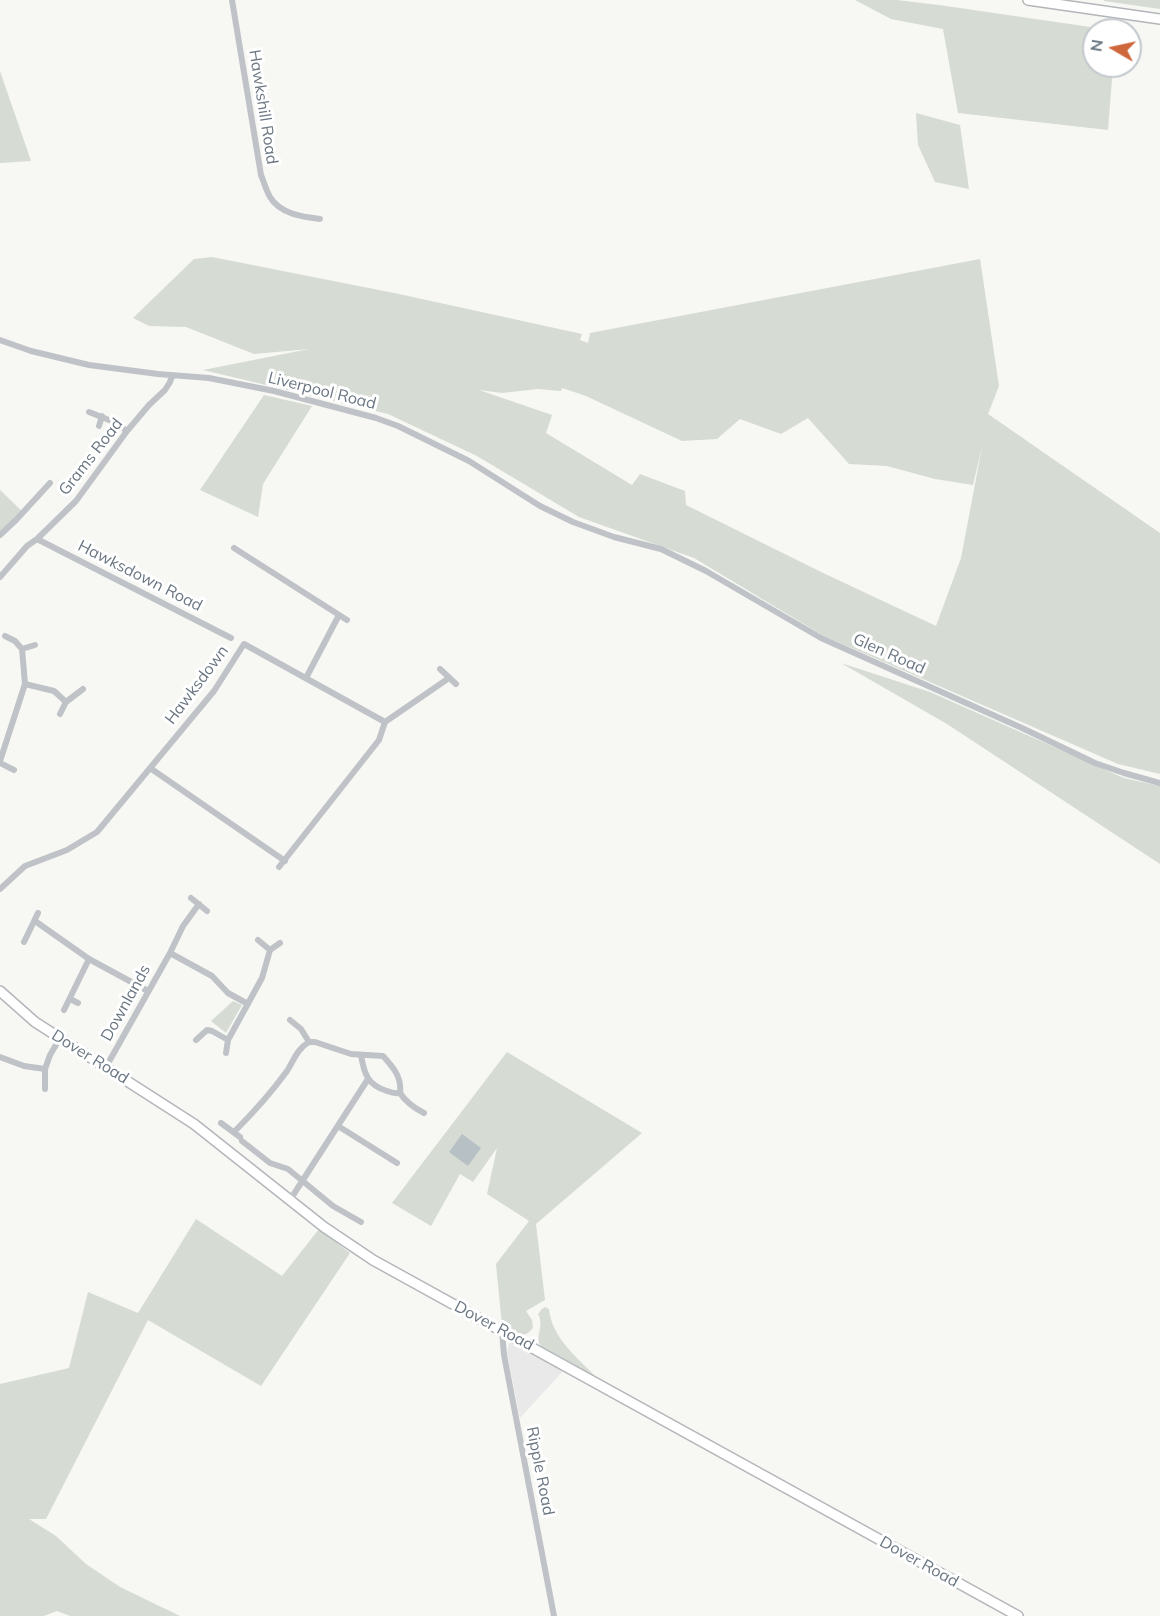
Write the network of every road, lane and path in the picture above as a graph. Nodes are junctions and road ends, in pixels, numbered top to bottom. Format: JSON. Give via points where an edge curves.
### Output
{"nodes":[{"id":1,"x":232,"y":0,"type":"edge"},
{"id":2,"x":1028,"y":0,"type":"edge"},
{"id":3,"x":1160,"y":19,"type":"edge"},
{"id":4,"x":320,"y":219,"type":"dead end"},
{"id":5,"x":0,"y":340,"type":"edge"},
{"id":6,"x":172,"y":376,"type":"junction"},
{"id":7,"x":89,"y":411,"type":"dead end"},
{"id":8,"x":102,"y":416,"type":"junction"},
{"id":9,"x":99,"y":426,"type":"dead end"},
{"id":10,"x":127,"y":431,"type":"junction"},
{"id":11,"x":50,"y":483,"type":"dead end"},
{"id":12,"x":0,"y":535,"type":"edge"},
{"id":13,"x":614,"y":537,"type":"joint"},
{"id":14,"x":37,"y":539,"type":"junction"},
{"id":15,"x":234,"y":548,"type":"dead end"},
{"id":16,"x":0,"y":577,"type":"edge"},
{"id":17,"x":339,"y":615,"type":"junction"},
{"id":18,"x":347,"y":620,"type":"dead end"},
{"id":19,"x":5,"y":636,"type":"dead end"},
{"id":20,"x":231,"y":638,"type":"dead end"},
{"id":21,"x":34,"y":645,"type":"dead end"},
{"id":22,"x":22,"y":649,"type":"junction"},
{"id":23,"x":440,"y":669,"type":"dead end"},
{"id":24,"x":306,"y":678,"type":"junction"},
{"id":25,"x":449,"y":678,"type":"junction"},
{"id":26,"x":25,"y":684,"type":"junction"},
{"id":27,"x":456,"y":684,"type":"dead end"},
{"id":28,"x":83,"y":689,"type":"dead end"},
{"id":29,"x":66,"y":702,"type":"junction"},
{"id":30,"x":60,"y":714,"type":"dead end"},
{"id":31,"x":386,"y":722,"type":"junction"},
{"id":32,"x":0,"y":761,"type":"edge"},
{"id":33,"x":150,"y":768,"type":"junction"},
{"id":34,"x":14,"y":770,"type":"dead end"},
{"id":35,"x":1160,"y":783,"type":"edge"},
{"id":36,"x":285,"y":861,"type":"junction"},
{"id":37,"x":279,"y":867,"type":"dead end"},
{"id":38,"x":0,"y":889,"type":"edge"},
{"id":39,"x":191,"y":898,"type":"dead end"},
{"id":40,"x":199,"y":904,"type":"junction"},
{"id":41,"x":207,"y":911,"type":"dead end"},
{"id":42,"x":38,"y":913,"type":"dead end"},
{"id":43,"x":35,"y":921,"type":"junction"},
{"id":44,"x":258,"y":940,"type":"dead end"},
{"id":45,"x":24,"y":942,"type":"dead end"},
{"id":46,"x":280,"y":943,"type":"dead end"},
{"id":47,"x":270,"y":950,"type":"junction"},
{"id":48,"x":170,"y":952,"type":"junction"},
{"id":49,"x":89,"y":959,"type":"junction"},
{"id":50,"x":0,"y":991,"type":"edge"},
{"id":51,"x":148,"y":991,"type":"junction"},
{"id":52,"x":70,"y":999,"type":"junction"},
{"id":53,"x":78,"y":1003,"type":"dead end"},
{"id":54,"x":248,"y":1004,"type":"junction"},
{"id":55,"x":64,"y":1010,"type":"dead end"},
{"id":56,"x":290,"y":1020,"type":"dead end"},
{"id":57,"x":60,"y":1038,"type":"junction"},
{"id":58,"x":196,"y":1040,"type":"dead end"},
{"id":59,"x":228,"y":1040,"type":"junction"},
{"id":60,"x":309,"y":1042,"type":"junction"},
{"id":61,"x":226,"y":1053,"type":"dead end"},
{"id":62,"x":361,"y":1055,"type":"junction"},
{"id":63,"x":0,"y":1057,"type":"edge"},
{"id":64,"x":106,"y":1067,"type":"junction"},
{"id":65,"x":45,"y":1069,"type":"junction"},
{"id":66,"x":368,"y":1079,"type":"junction"},
{"id":67,"x":45,"y":1089,"type":"dead end"},
{"id":68,"x":400,"y":1093,"type":"junction"},
{"id":69,"x":424,"y":1113,"type":"dead end"},
{"id":70,"x":221,"y":1123,"type":"dead end"},
{"id":71,"x":338,"y":1126,"type":"junction"},
{"id":72,"x":239,"y":1136,"type":"junction"},
{"id":73,"x":397,"y":1163,"type":"dead end"},
{"id":74,"x":302,"y":1182,"type":"junction"},
{"id":75,"x":290,"y":1200,"type":"junction"},
{"id":76,"x":361,"y":1222,"type":"dead end"},
{"id":77,"x":502,"y":1331,"type":"junction"},
{"id":78,"x":554,"y":1616,"type":"edge"},
{"id":79,"x":1018,"y":1616,"type":"edge"}],
"edges":[{"from":1,"to":4,"type":"street","name":"Hawkshill Road","via":[[261,175],[276,204],[287,212]]},
{"from":2,"to":3,"type":"main road"},
{"from":5,"to":6,"type":"street","name":"Liverpool Road","via":[[89,365]]},
{"from":6,"to":10,"type":"street","name":"Grams Road","via":[[165,390]]},
{"from":6,"to":13,"type":"street","name":"Liverpool Road","via":[[209,378],[274,391],[398,426],[470,461],[540,506]]},
{"from":7,"to":8,"type":"street"},
{"from":8,"to":9,"type":"street"},
{"from":8,"to":10,"type":"street"},
{"from":10,"to":14,"type":"street","name":"Grams Road","via":[[76,501]]},
{"from":11,"to":12,"type":"street"},
{"from":13,"to":35,"type":"street","name":"Glen Road","via":[[661,549],[821,638],[1095,763]]},
{"from":14,"to":16,"type":"street","name":"Grams Road"},
{"from":14,"to":20,"type":"street","name":"Hawksdown Road"},
{"from":15,"to":17,"type":"street"},
{"from":17,"to":18,"type":"street"},
{"from":17,"to":24,"type":"street"},
{"from":19,"to":22,"type":"street"},
{"from":21,"to":22,"type":"street"},
{"from":22,"to":26,"type":"street"},
{"from":23,"to":25,"type":"street"},
{"from":24,"to":31,"type":"street","name":"Hawksdown"},
{"from":24,"to":33,"type":"street","name":"Hawksdown","via":[[244,644],[214,691]]},
{"from":25,"to":27,"type":"street"},
{"from":25,"to":31,"type":"street"},
{"from":26,"to":29,"type":"street","via":[[54,691]]},
{"from":26,"to":32,"type":"street"},
{"from":28,"to":29,"type":"street"},
{"from":29,"to":30,"type":"street"},
{"from":31,"to":36,"type":"street","via":[[379,740]]},
{"from":32,"to":34,"type":"street"},
{"from":33,"to":36,"type":"street"},
{"from":33,"to":38,"type":"street","name":"Hawksdown","via":[[97,832],[67,850],[25,866]]},
{"from":36,"to":37,"type":"street"},
{"from":39,"to":40,"type":"street"},
{"from":40,"to":41,"type":"street"},
{"from":40,"to":48,"type":"street","name":"Downlands"},
{"from":42,"to":43,"type":"street"},
{"from":43,"to":45,"type":"street"},
{"from":43,"to":49,"type":"street"},
{"from":44,"to":47,"type":"street"},
{"from":46,"to":47,"type":"street"},
{"from":47,"to":54,"type":"street","via":[[262,978]]},
{"from":48,"to":51,"type":"street","name":"Downlands"},
{"from":48,"to":54,"type":"street","via":[[212,976],[228,993]]},
{"from":49,"to":51,"type":"street"},
{"from":49,"to":52,"type":"street"},
{"from":50,"to":57,"type":"main road","name":"Dover Road"},
{"from":51,"to":64,"type":"street","name":"Downlands"},
{"from":52,"to":53,"type":"street"},
{"from":52,"to":55,"type":"street"},
{"from":54,"to":59,"type":"street"},
{"from":56,"to":60,"type":"street"},
{"from":57,"to":64,"type":"main road","name":"Dover Road"},
{"from":57,"to":65,"type":"street"},
{"from":58,"to":59,"type":"street","via":[[207,1030]]},
{"from":59,"to":61,"type":"street"},
{"from":60,"to":62,"type":"street"},
{"from":60,"to":72,"type":"street","via":[[298,1051]]},
{"from":62,"to":66,"type":"street"},
{"from":62,"to":68,"type":"street","via":[[383,1056],[395,1069]]},
{"from":63,"to":65,"type":"street"},
{"from":64,"to":75,"type":"main road","name":"Dover Road","via":[[194,1124]]},
{"from":65,"to":67,"type":"street"},
{"from":66,"to":68,"type":"street","via":[[382,1090]]},
{"from":66,"to":71,"type":"street"},
{"from":68,"to":69,"type":"street"},
{"from":70,"to":72,"type":"street"},
{"from":71,"to":73,"type":"street"},
{"from":71,"to":74,"type":"street"},
{"from":72,"to":74,"type":"street","via":[[270,1163],[288,1169]]},
{"from":74,"to":75,"type":"street"},
{"from":74,"to":76,"type":"street"},
{"from":75,"to":77,"type":"main road","name":"Dover Road","via":[[373,1260]]},
{"from":77,"to":78,"type":"street","name":"Ripple Road"},
{"from":77,"to":79,"type":"main road","name":"Dover Road"}]}
